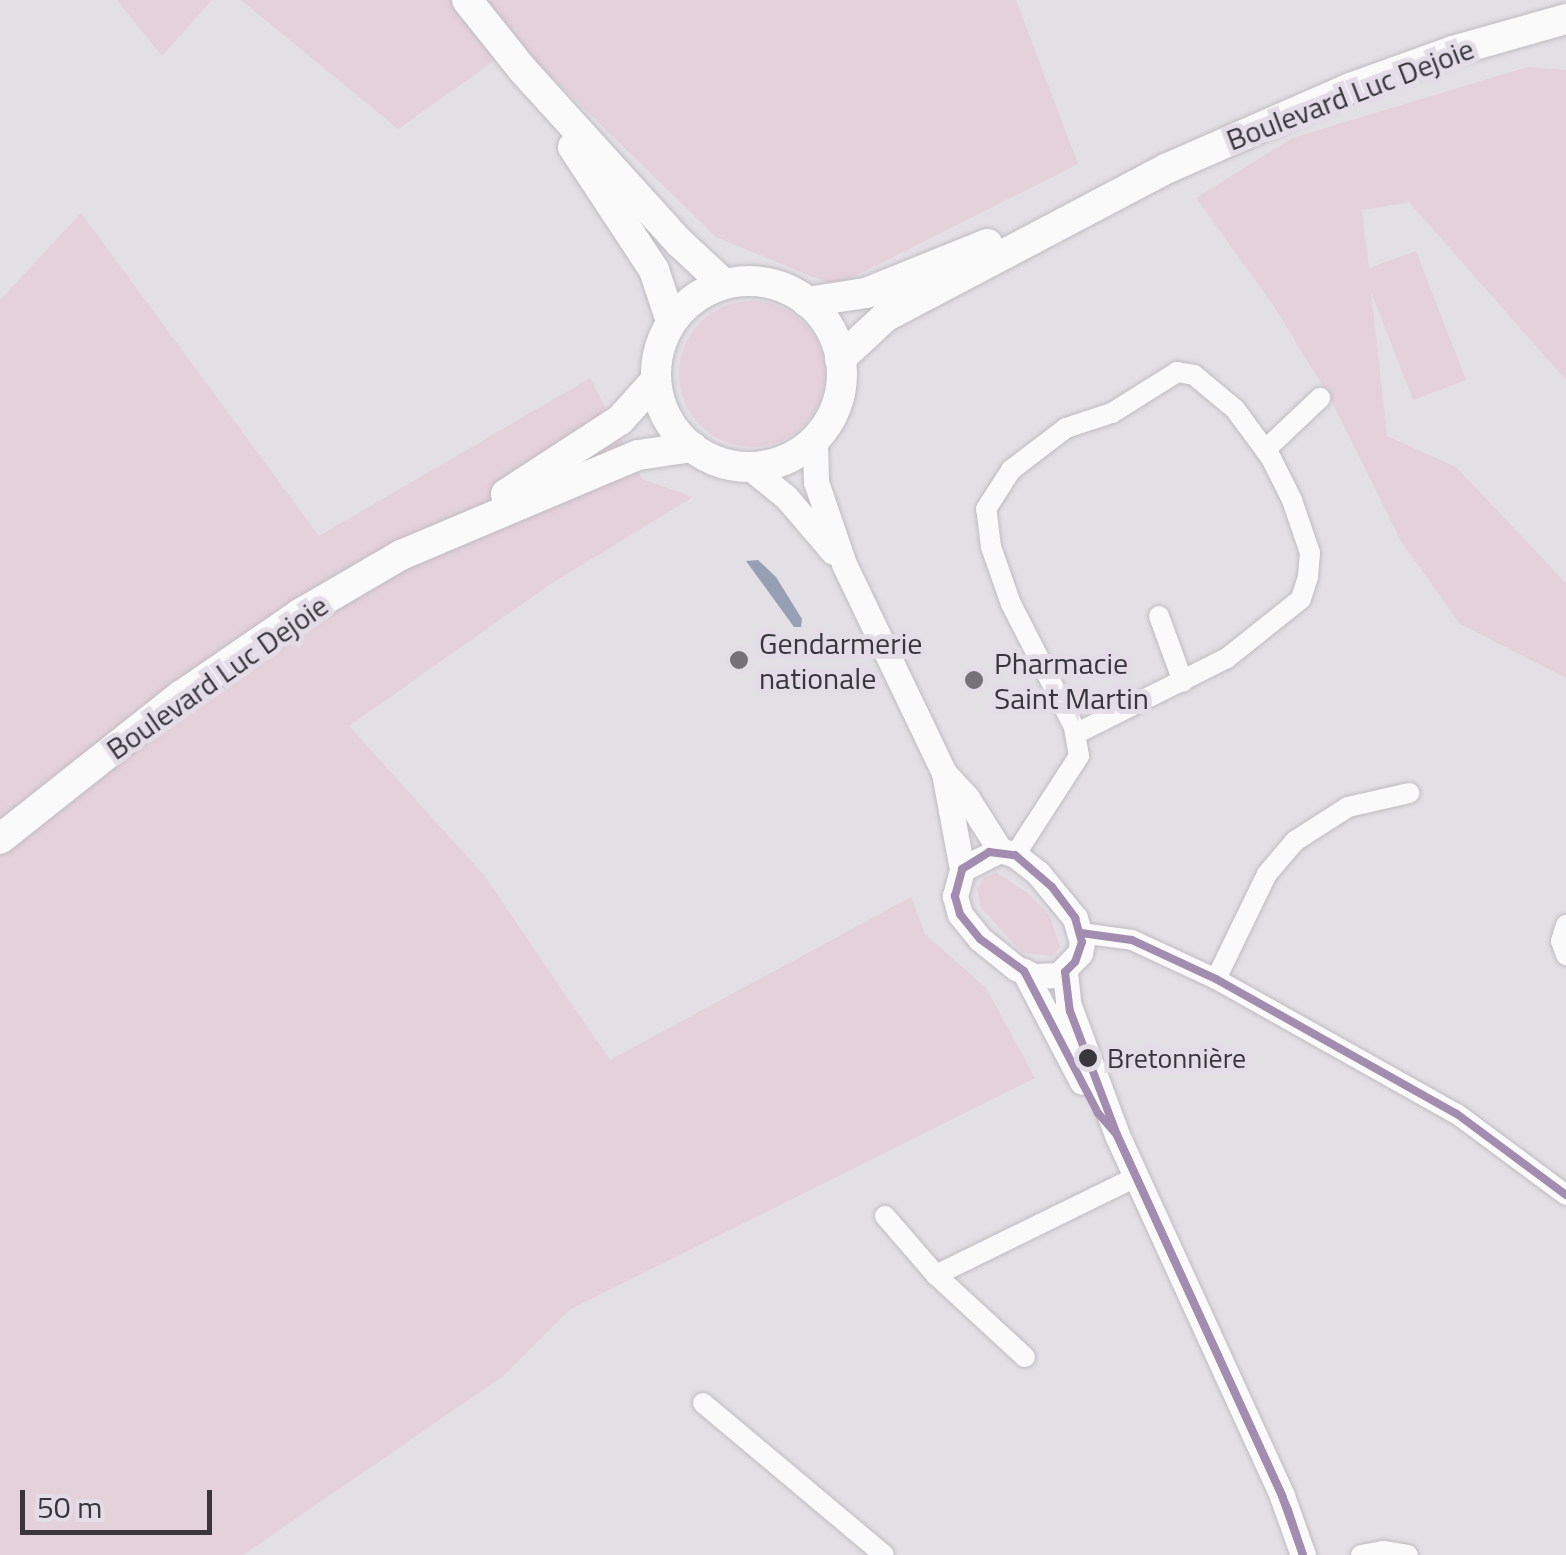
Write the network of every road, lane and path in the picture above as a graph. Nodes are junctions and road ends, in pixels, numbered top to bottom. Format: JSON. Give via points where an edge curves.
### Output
{"nodes":[{"id":1,"x":466,"y":0,"type":"edge"},
{"id":2,"x":1566,"y":18,"type":"edge"},
{"id":3,"x":522,"y":70,"type":"junction"},
{"id":4,"x":1138,"y":182,"type":"junction"},
{"id":5,"x":723,"y":283,"type":"junction"},
{"id":6,"x":807,"y":302,"type":"junction"},
{"id":7,"x":672,"y":321,"type":"junction"},
{"id":8,"x":840,"y":359,"type":"junction"},
{"id":9,"x":656,"y":380,"type":"junction"},
{"id":10,"x":1320,"y":398,"type":"dead end"},
{"id":11,"x":815,"y":439,"type":"junction"},
{"id":12,"x":692,"y":447,"type":"junction"},
{"id":13,"x":1265,"y":450,"type":"junction"},
{"id":14,"x":750,"y":467,"type":"junction"},
{"id":15,"x":444,"y":533,"type":"junction"},
{"id":16,"x":844,"y":564,"type":"junction"},
{"id":17,"x":1159,"y":616,"type":"dead end"},
{"id":18,"x":1183,"y":682,"type":"junction"},
{"id":19,"x":1077,"y":733,"type":"junction"},
{"id":20,"x":944,"y":773,"type":"junction"},
{"id":21,"x":1409,"y":792,"type":"dead end"},
{"id":22,"x":0,"y":839,"type":"edge"},
{"id":23,"x":1008,"y":853,"type":"junction"},
{"id":24,"x":962,"y":869,"type":"junction"},
{"id":25,"x":1566,"y":925,"type":"edge"},
{"id":26,"x":1081,"y":933,"type":"junction"},
{"id":27,"x":1566,"y":955,"type":"edge"},
{"id":28,"x":1024,"y":971,"type":"junction"},
{"id":29,"x":1065,"y":972,"type":"junction"},
{"id":30,"x":1216,"y":979,"type":"junction"},
{"id":31,"x":1116,"y":1136,"type":"junction"},
{"id":32,"x":1136,"y":1177,"type":"junction"},
{"id":33,"x":1566,"y":1195,"type":"edge"},
{"id":34,"x":885,"y":1216,"type":"dead end"},
{"id":35,"x":936,"y":1275,"type":"junction"},
{"id":36,"x":1025,"y":1357,"type":"dead end"},
{"id":37,"x":703,"y":1403,"type":"dead end"},
{"id":38,"x":884,"y":1555,"type":"edge"},
{"id":39,"x":1303,"y":1555,"type":"edge"},
{"id":40,"x":1361,"y":1555,"type":"edge"},
{"id":41,"x":1408,"y":1555,"type":"edge"}],
"edges":[{"from":1,"to":3,"type":"main road"},
{"from":2,"to":4,"type":"main road","name":"Boulevard Luc Dejoie","via":[[1350,88]]},
{"from":3,"to":5,"type":"main road"},
{"from":3,"to":7,"type":"main road","via":[[654,270]]},
{"from":4,"to":6,"type":"main road","name":"Boulevard Luc Dejoie","via":[[866,293]]},
{"from":4,"to":8,"type":"main road","name":"Boulevard Luc Dejoie","via":[[886,317]]},
{"from":5,"to":6,"type":"main road","via":[[770,283]]},
{"from":5,"to":7,"type":"main road"},
{"from":6,"to":8,"type":"main road","via":[[826,323]]},
{"from":7,"to":9,"type":"main road","via":[[657,354]]},
{"from":8,"to":11,"type":"main road","via":[[838,400]]},
{"from":9,"to":12,"type":"main road","via":[[667,418]]},
{"from":9,"to":15,"type":"main road","name":"Boulevard Luc Dejoie","via":[[620,420]]},
{"from":10,"to":13,"type":"street"},
{"from":11,"to":14,"type":"main road","via":[[782,460]]},
{"from":11,"to":16,"type":"street","via":[[816,482]]},
{"from":12,"to":14,"type":"main road","via":[[720,462]]},
{"from":12,"to":15,"type":"main road","name":"Boulevard Luc Dejoie","via":[[638,456]]},
{"from":13,"to":18,"type":"street","via":[[1310,552],[1301,599],[1240,649]]},
{"from":13,"to":19,"type":"street","via":[[1214,389],[1177,372],[1112,412],[1066,428],[1027,454],[998,486],[986,508],[991,547],[1011,604]]},
{"from":14,"to":16,"type":"street"},
{"from":15,"to":22,"type":"main road","name":"Boulevard Luc Dejoie","via":[[256,644]]},
{"from":16,"to":20,"type":"street"},
{"from":17,"to":18,"type":"street"},
{"from":18,"to":19,"type":"street"},
{"from":19,"to":23,"type":"street","via":[[1072,772]]},
{"from":20,"to":23,"type":"street"},
{"from":20,"to":24,"type":"street"},
{"from":21,"to":30,"type":"street","via":[[1348,807],[1294,841],[1267,874]]},
{"from":23,"to":24,"type":"street"},
{"from":23,"to":26,"type":"street","via":[[1052,887]]},
{"from":24,"to":28,"type":"street","via":[[955,896],[960,914],[980,939]]},
{"from":25,"to":27,"type":"street"},
{"from":26,"to":29,"type":"street","via":[[1080,953]]},
{"from":26,"to":30,"type":"street","via":[[1132,940]]},
{"from":28,"to":29,"type":"street"},
{"from":28,"to":31,"type":"street"},
{"from":29,"to":31,"type":"street","via":[[1068,1003]]},
{"from":30,"to":33,"type":"street","via":[[1457,1114]]},
{"from":31,"to":32,"type":"street"},
{"from":32,"to":35,"type":"street"},
{"from":32,"to":39,"type":"street"},
{"from":34,"to":35,"type":"street"},
{"from":35,"to":36,"type":"street"},
{"from":37,"to":38,"type":"street"},
{"from":40,"to":41,"type":"street"}]}
